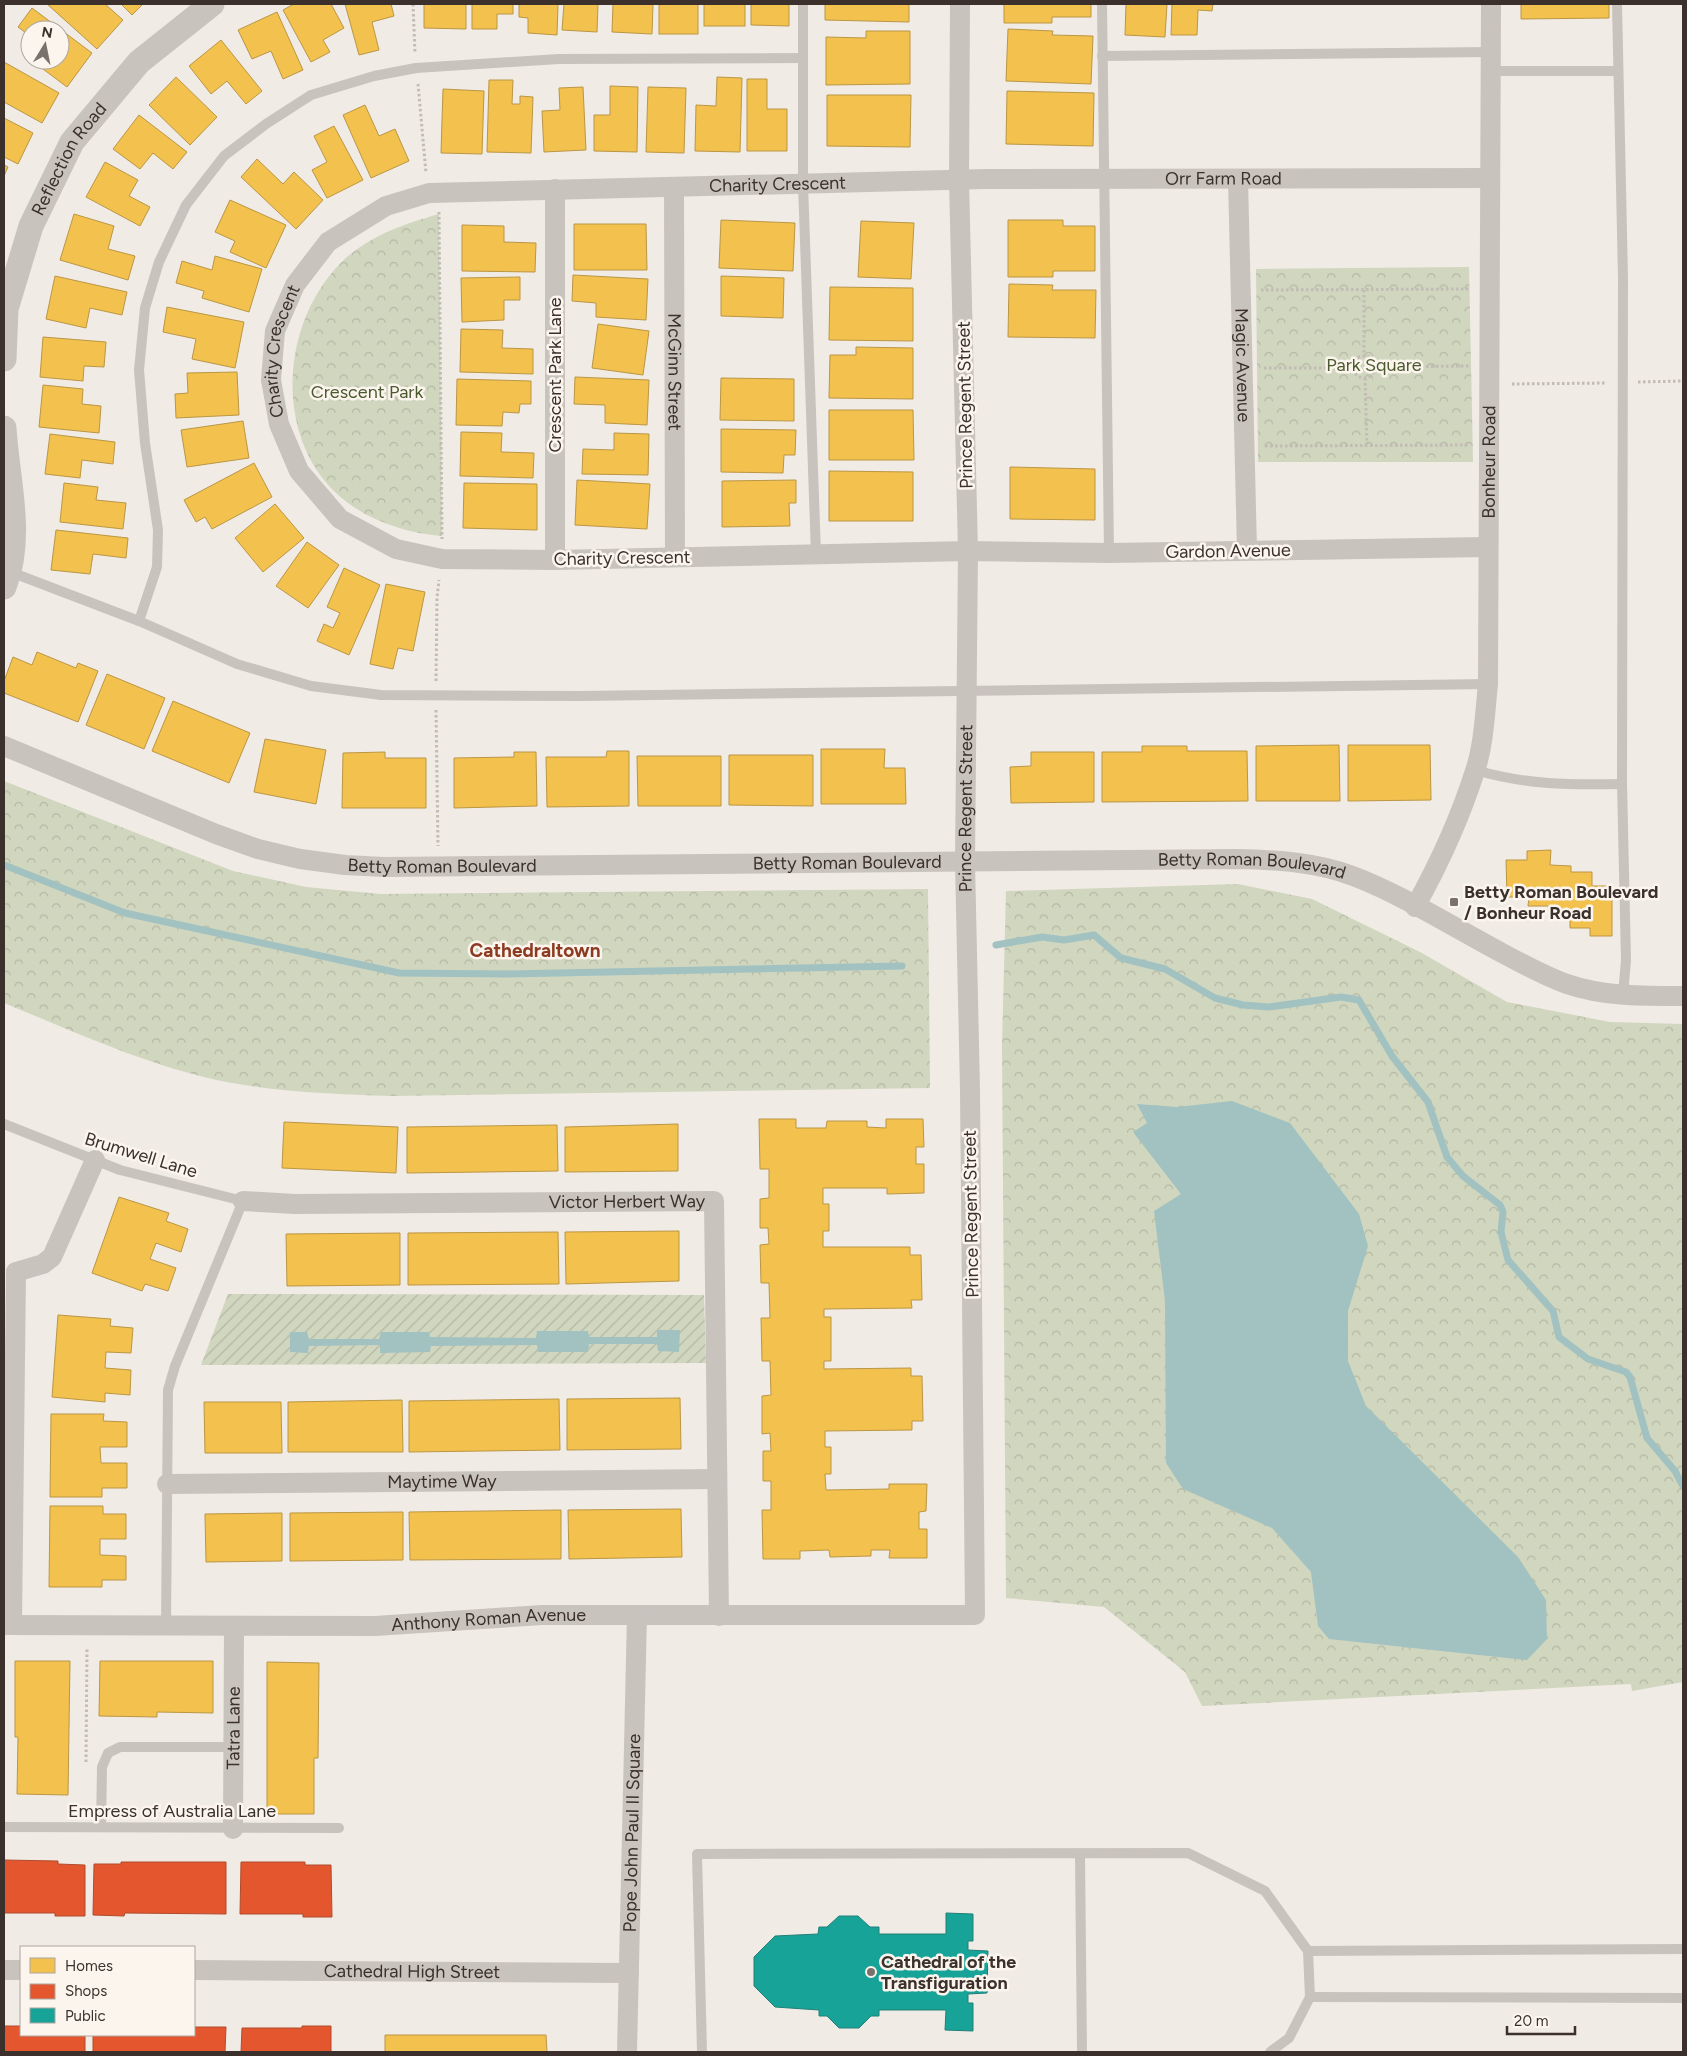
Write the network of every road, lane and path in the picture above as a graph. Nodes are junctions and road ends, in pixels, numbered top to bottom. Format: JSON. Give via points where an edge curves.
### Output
{"nodes":[{"id":1,"x":212,"y":4,"type":"edge"},
{"id":2,"x":413,"y":4,"type":"edge"},
{"id":3,"x":804,"y":4,"type":"edge"},
{"id":4,"x":960,"y":4,"type":"edge"},
{"id":5,"x":1102,"y":4,"type":"edge"},
{"id":6,"x":1491,"y":4,"type":"edge"},
{"id":7,"x":1617,"y":4,"type":"edge"},
{"id":8,"x":1102,"y":56,"type":"junction"},
{"id":9,"x":803,"y":58,"type":"junction"},
{"id":10,"x":1490,"y":62,"type":"junction"},
{"id":11,"x":416,"y":68,"type":"junction"},
{"id":12,"x":1618,"y":71,"type":"junction"},
{"id":13,"x":1489,"y":178,"type":"junction"},
{"id":14,"x":1106,"y":179,"type":"junction"},
{"id":15,"x":1238,"y":179,"type":"junction"},
{"id":16,"x":960,"y":180,"type":"junction"},
{"id":17,"x":803,"y":184,"type":"junction"},
{"id":18,"x":674,"y":187,"type":"junction"},
{"id":19,"x":555,"y":189,"type":"junction"},
{"id":20,"x":434,"y":192,"type":"junction"},
{"id":21,"x":1488,"y":288,"type":"junction"},
{"id":22,"x":1240,"y":290,"type":"junction"},
{"id":23,"x":1364,"y":290,"type":"junction"},
{"id":24,"x":1364,"y":356,"type":"junction"},
{"id":25,"x":4,"y":359,"type":"edge"},
{"id":26,"x":1488,"y":366,"type":"junction"},
{"id":27,"x":1376,"y":367,"type":"junction"},
{"id":28,"x":1242,"y":368,"type":"junction"},
{"id":29,"x":1353,"y":368,"type":"junction"},
{"id":30,"x":1365,"y":378,"type":"junction"},
{"id":31,"x":1683,"y":381,"type":"edge"},
{"id":32,"x":1623,"y":382,"type":"junction"},
{"id":33,"x":1512,"y":384,"type":"dead end"},
{"id":34,"x":4,"y":428,"type":"edge"},
{"id":35,"x":1367,"y":444,"type":"junction"},
{"id":36,"x":1487,"y":445,"type":"junction"},
{"id":37,"x":1244,"y":447,"type":"junction"},
{"id":38,"x":1487,"y":547,"type":"junction"},
{"id":39,"x":1247,"y":550,"type":"junction"},
{"id":40,"x":968,"y":551,"type":"junction"},
{"id":41,"x":1109,"y":553,"type":"junction"},
{"id":42,"x":816,"y":554,"type":"junction"},
{"id":43,"x":675,"y":556,"type":"junction"},
{"id":44,"x":442,"y":559,"type":"junction"},
{"id":45,"x":555,"y":560,"type":"junction"},
{"id":46,"x":6,"y":576,"type":"edge"},
{"id":47,"x":139,"y":621,"type":"junction"},
{"id":48,"x":1488,"y":684,"type":"junction"},
{"id":49,"x":966,"y":691,"type":"junction"},
{"id":50,"x":436,"y":695,"type":"junction"},
{"id":51,"x":4,"y":746,"type":"edge"},
{"id":52,"x":1475,"y":770,"type":"junction"},
{"id":53,"x":1622,"y":784,"type":"junction"},
{"id":54,"x":965,"y":862,"type":"junction"},
{"id":55,"x":439,"y":867,"type":"junction"},
{"id":56,"x":1416,"y":907,"type":"junction"},
{"id":57,"x":1623,"y":996,"type":"junction"},
{"id":58,"x":1683,"y":996,"type":"edge"},
{"id":59,"x":4,"y":1124,"type":"edge"},
{"id":60,"x":94,"y":1160,"type":"junction"},
{"id":61,"x":243,"y":1201,"type":"junction"},
{"id":62,"x":10,"y":1268,"type":"edge"},
{"id":63,"x":717,"y":1479,"type":"junction"},
{"id":64,"x":167,"y":1484,"type":"junction"},
{"id":65,"x":637,"y":1615,"type":"junction"},
{"id":66,"x":975,"y":1615,"type":"joint"},
{"id":67,"x":719,"y":1616,"type":"junction"},
{"id":68,"x":8,"y":1625,"type":"edge"},
{"id":69,"x":166,"y":1626,"type":"junction"},
{"id":70,"x":234,"y":1627,"type":"junction"},
{"id":71,"x":87,"y":1647,"type":"dead end"},
{"id":72,"x":234,"y":1747,"type":"junction"},
{"id":73,"x":86,"y":1763,"type":"dead end"},
{"id":74,"x":4,"y":1827,"type":"edge"},
{"id":75,"x":102,"y":1827,"type":"junction"},
{"id":76,"x":339,"y":1828,"type":"dead end"},
{"id":77,"x":234,"y":1829,"type":"junction"},
{"id":78,"x":1080,"y":1854,"type":"junction"},
{"id":79,"x":1683,"y":1949,"type":"edge"},
{"id":80,"x":1308,"y":1951,"type":"junction"},
{"id":81,"x":4,"y":1970,"type":"edge"},
{"id":82,"x":20,"y":1970,"type":"edge"},
{"id":83,"x":195,"y":1970,"type":"edge"},
{"id":84,"x":629,"y":1973,"type":"junction"},
{"id":85,"x":1310,"y":1997,"type":"junction"},
{"id":86,"x":1683,"y":1998,"type":"edge"},
{"id":87,"x":627,"y":2052,"type":"edge"},
{"id":88,"x":702,"y":2052,"type":"edge"},
{"id":89,"x":1082,"y":2052,"type":"edge"},
{"id":90,"x":1270,"y":2052,"type":"edge"}],
"edges":[{"from":1,"to":25,"type":"street","name":"Reflection Road","via":[[140,62],[72,142],[31,226],[6,310]]},
{"from":2,"to":11,"type":"path"},
{"from":3,"to":9,"type":"lane"},
{"from":4,"to":16,"type":"street","name":"Prince Regent Street"},
{"from":5,"to":8,"type":"lane"},
{"from":6,"to":10,"type":"street","name":"Bonheur Road"},
{"from":7,"to":12,"type":"lane"},
{"from":8,"to":10,"type":"lane"},
{"from":8,"to":14,"type":"lane"},
{"from":9,"to":11,"type":"lane","via":[[559,60]]},
{"from":9,"to":17,"type":"lane"},
{"from":10,"to":12,"type":"lane"},
{"from":10,"to":13,"type":"street","name":"Bonheur Road"},
{"from":11,"to":20,"type":"path"},
{"from":11,"to":47,"type":"lane","via":[[374,76],[311,96],[224,156],[186,205],[159,262],[145,308],[138,370],[158,530],[157,567]]},
{"from":12,"to":32,"type":"lane"},
{"from":13,"to":15,"type":"street","name":"Orr Farm Road"},
{"from":13,"to":21,"type":"street","name":"Bonheur Road"},
{"from":14,"to":15,"type":"street","name":"Orr Farm Road"},
{"from":14,"to":16,"type":"street","name":"Orr Farm Road"},
{"from":14,"to":41,"type":"lane"},
{"from":15,"to":22,"type":"street","name":"Magic Avenue"},
{"from":16,"to":17,"type":"street","name":"Charity Crescent"},
{"from":16,"to":40,"type":"street","name":"Prince Regent Street"},
{"from":17,"to":18,"type":"street","name":"Charity Crescent"},
{"from":17,"to":42,"type":"lane"},
{"from":18,"to":19,"type":"street","name":"Charity Crescent"},
{"from":18,"to":43,"type":"street","name":"McGinn Street"},
{"from":19,"to":20,"type":"street","name":"Charity Crescent"},
{"from":19,"to":45,"type":"street","name":"Crescent Park Lane"},
{"from":20,"to":44,"type":"path"},
{"from":20,"to":44,"type":"street","name":"Charity Crescent","via":[[386,206],[328,242],[295,285],[275,331],[272,380],[279,424],[299,471],[340,519],[396,549]]},
{"from":21,"to":23,"type":"path"},
{"from":21,"to":26,"type":"street","name":"Bonheur Road"},
{"from":22,"to":23,"type":"path"},
{"from":22,"to":28,"type":"street","name":"Magic Avenue"},
{"from":23,"to":24,"type":"path"},
{"from":24,"to":27,"type":"path","via":[[1373,359]]},
{"from":24,"to":29,"type":"path","via":[[1356,359]]},
{"from":26,"to":27,"type":"path"},
{"from":26,"to":36,"type":"street","name":"Bonheur Road"},
{"from":27,"to":30,"type":"path","via":[[1371,376]]},
{"from":28,"to":29,"type":"path"},
{"from":28,"to":37,"type":"street","name":"Magic Avenue"},
{"from":29,"to":30,"type":"path","via":[[1357,375]]},
{"from":30,"to":35,"type":"path"},
{"from":31,"to":32,"type":"path"},
{"from":32,"to":33,"type":"path"},
{"from":32,"to":53,"type":"lane"},
{"from":34,"to":46,"type":"street","via":[[6,468],[15,517]]},
{"from":35,"to":36,"type":"path"},
{"from":35,"to":37,"type":"path"},
{"from":36,"to":38,"type":"street","name":"Bonheur Road"},
{"from":37,"to":39,"type":"street","name":"Magic Avenue"},
{"from":38,"to":39,"type":"street","name":"Gardon Avenue"},
{"from":38,"to":48,"type":"street","name":"Bonheur Road"},
{"from":39,"to":41,"type":"street","name":"Gardon Avenue"},
{"from":40,"to":41,"type":"street","name":"Gardon Avenue"},
{"from":40,"to":42,"type":"street","name":"Charity Crescent"},
{"from":40,"to":49,"type":"street","name":"Prince Regent Street"},
{"from":42,"to":43,"type":"street","name":"Charity Crescent"},
{"from":43,"to":45,"type":"street","name":"Charity Crescent"},
{"from":44,"to":45,"type":"street","name":"Charity Crescent"},
{"from":44,"to":50,"type":"path","via":[[437,598]]},
{"from":46,"to":47,"type":"lane"},
{"from":47,"to":50,"type":"lane","via":[[237,664],[311,686],[381,695]]},
{"from":48,"to":49,"type":"lane"},
{"from":48,"to":52,"type":"street","name":"Bonheur Road"},
{"from":49,"to":50,"type":"lane"},
{"from":49,"to":54,"type":"street","name":"Prince Regent Street"},
{"from":50,"to":55,"type":"path"},
{"from":51,"to":55,"type":"street","name":"Betty Roman Boulevard","via":[[258,849],[345,865]]},
{"from":52,"to":53,"type":"lane","via":[[1512,780],[1561,785]]},
{"from":52,"to":56,"type":"street","name":"Bonheur Road","via":[[1435,870]]},
{"from":53,"to":57,"type":"lane","via":[[1626,960]]},
{"from":54,"to":55,"type":"street","name":"Betty Roman Boulevard"},
{"from":54,"to":56,"type":"street","name":"Betty Roman Boulevard","via":[[1276,860],[1316,865],[1352,876]]},
{"from":54,"to":66,"type":"street","name":"Prince Regent Street"},
{"from":56,"to":57,"type":"street","name":"Betty Roman Boulevard","via":[[1535,971],[1566,984]]},
{"from":57,"to":58,"type":"street","name":"Betty Roman Boulevard"},
{"from":59,"to":60,"type":"lane","name":"Brumwell Lane"},
{"from":60,"to":61,"type":"lane","name":"Brumwell Lane","via":[[120,1170]]},
{"from":60,"to":62,"type":"street","via":[[52,1257],[43,1264]]},
{"from":61,"to":63,"type":"street","name":"Victor Herbert Way","via":[[295,1204],[714,1201]]},
{"from":61,"to":64,"type":"lane","via":[[168,1390]]},
{"from":62,"to":68,"type":"street"},
{"from":63,"to":64,"type":"street","name":"Maytime Way"},
{"from":63,"to":67,"type":"street","name":"Victor Herbert Way"},
{"from":64,"to":69,"type":"lane"},
{"from":65,"to":67,"type":"street","name":"Anthony Roman Avenue"},
{"from":65,"to":70,"type":"street","name":"Anthony Roman Avenue","via":[[542,1616],[375,1626]]},
{"from":65,"to":84,"type":"street","name":"Pope John Paul II Square"},
{"from":66,"to":67,"type":"street","name":"Anthony Roman Avenue"},
{"from":68,"to":69,"type":"street","name":"Anthony Roman Avenue"},
{"from":69,"to":70,"type":"street","name":"Anthony Roman Avenue"},
{"from":70,"to":72,"type":"street","name":"Tatra Lane"},
{"from":71,"to":73,"type":"path"},
{"from":72,"to":75,"type":"lane","via":[[120,1747],[108,1753],[102,1767]]},
{"from":72,"to":77,"type":"street","name":"Tatra Lane"},
{"from":74,"to":75,"type":"lane","name":"Empress of Australia Lane"},
{"from":75,"to":77,"type":"lane","name":"Empress of Australia Lane"},
{"from":76,"to":77,"type":"lane","name":"Empress of Australia Lane"},
{"from":78,"to":80,"type":"lane","via":[[1188,1853],[1265,1890]]},
{"from":78,"to":88,"type":"lane","via":[[697,1854]]},
{"from":78,"to":89,"type":"lane"},
{"from":79,"to":80,"type":"lane"},
{"from":80,"to":85,"type":"lane"},
{"from":81,"to":82,"type":"street"},
{"from":83,"to":84,"type":"street","name":"Cathedral High Street"},
{"from":84,"to":87,"type":"street","name":"Pope John Paul II Square"},
{"from":85,"to":86,"type":"lane"},
{"from":85,"to":90,"type":"lane","via":[[1288,2038]]}]}
